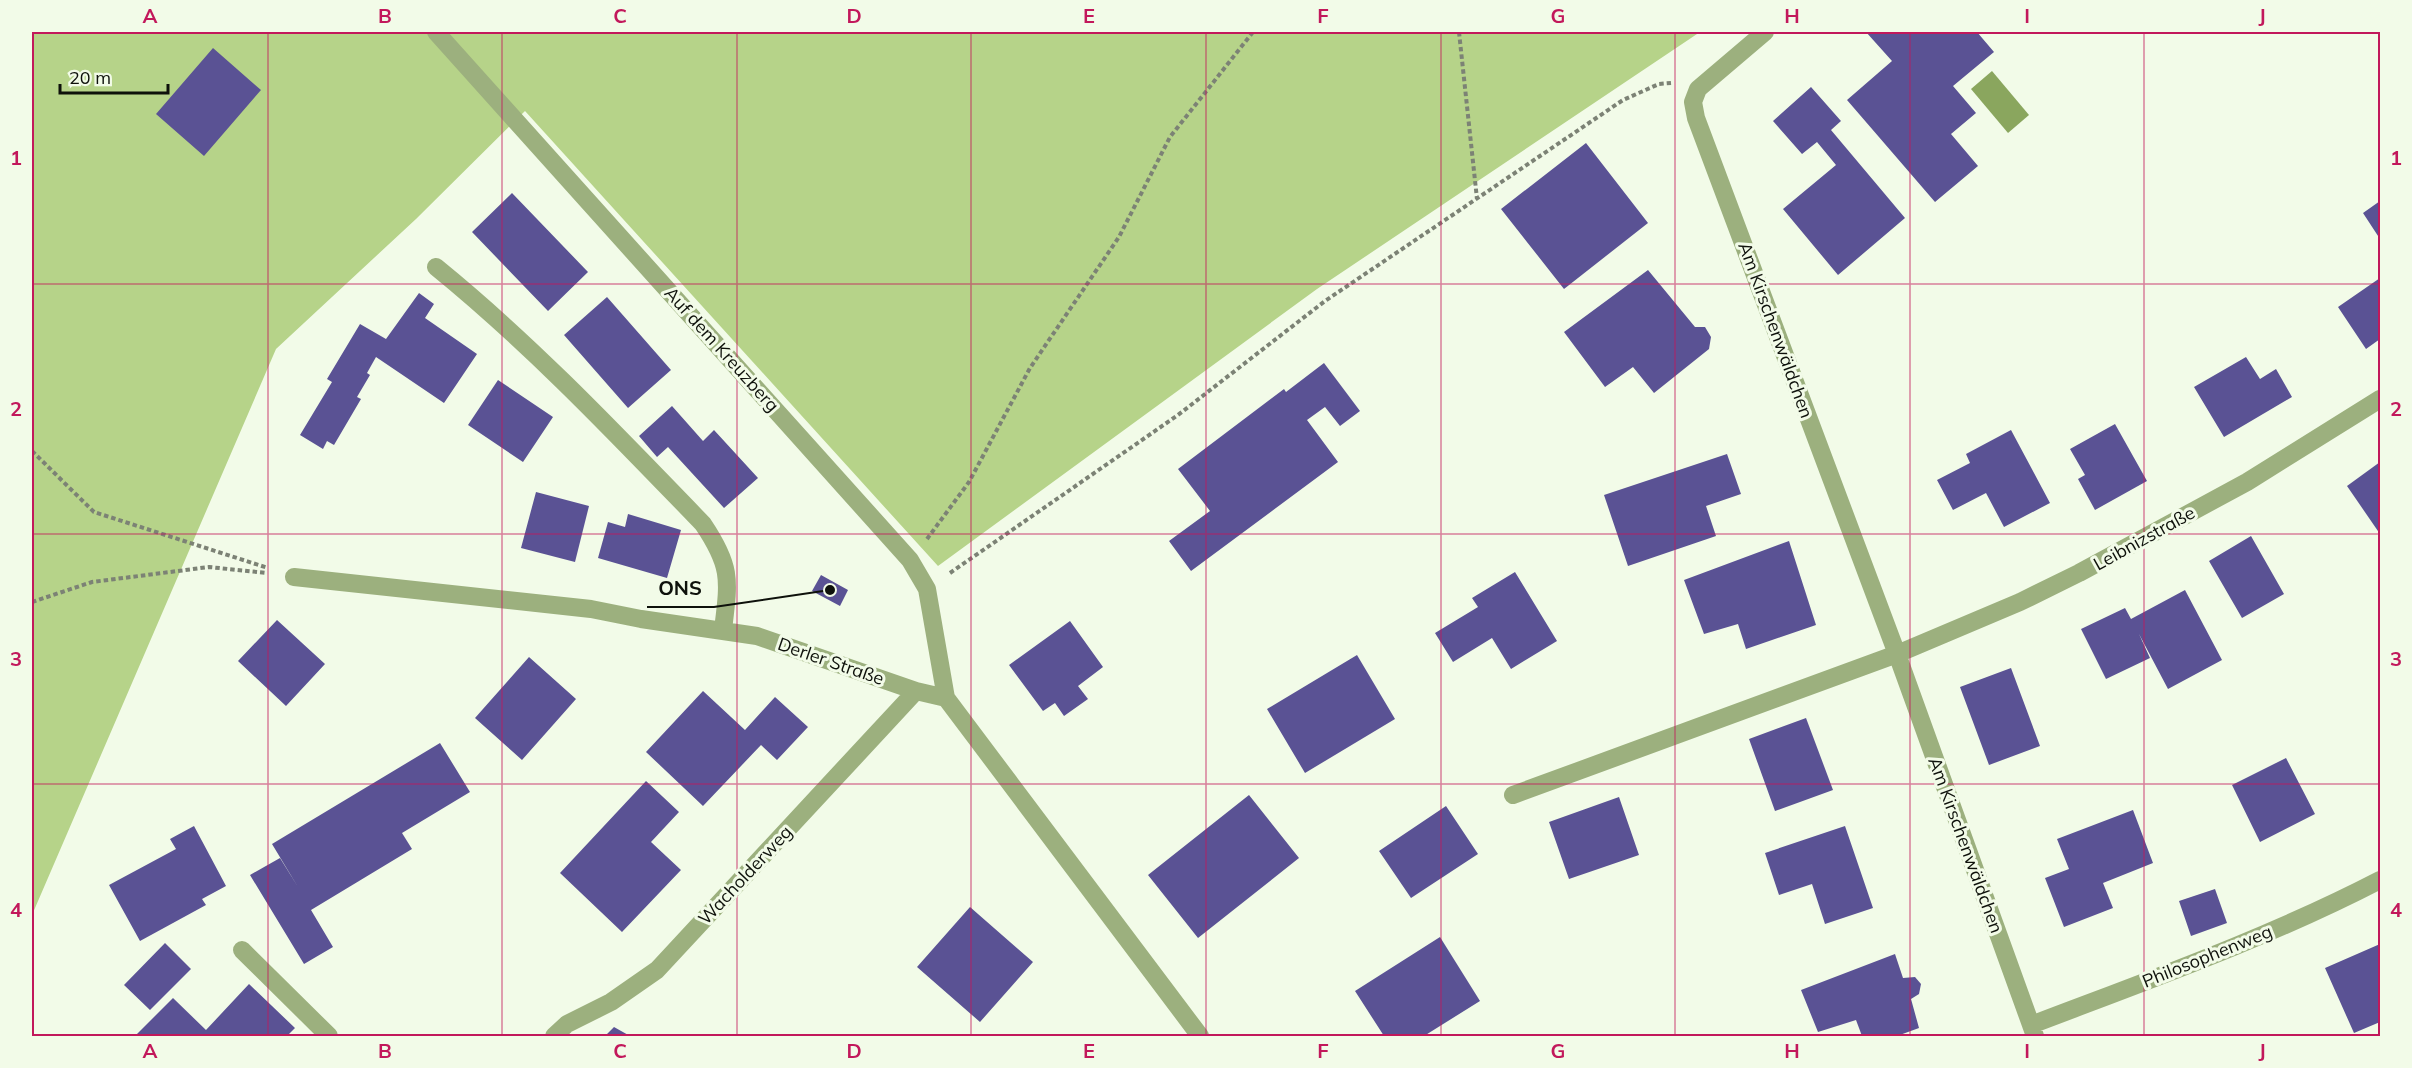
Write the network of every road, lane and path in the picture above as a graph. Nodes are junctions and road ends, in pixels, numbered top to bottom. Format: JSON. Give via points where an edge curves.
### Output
{"nodes":[{"id":1,"x":436,"y":32,"type":"edge"},
{"id":2,"x":1253,"y":32,"type":"edge"},
{"id":3,"x":1459,"y":32,"type":"edge"},
{"id":4,"x":1765,"y":32,"type":"edge"},
{"id":5,"x":1698,"y":89,"type":"junction"},
{"id":6,"x":1477,"y":199,"type":"junction"},
{"id":7,"x":436,"y":267,"type":"dead end"},
{"id":8,"x":2380,"y":399,"type":"edge"},
{"id":9,"x":32,"y":451,"type":"edge"},
{"id":10,"x":910,"y":561,"type":"junction"},
{"id":11,"x":294,"y":577,"type":"junction"},
{"id":12,"x":927,"y":589,"type":"junction"},
{"id":13,"x":32,"y":602,"type":"edge"},
{"id":14,"x":723,"y":630,"type":"junction"},
{"id":15,"x":1897,"y":654,"type":"junction"},
{"id":16,"x":916,"y":691,"type":"junction"},
{"id":17,"x":945,"y":698,"type":"junction"},
{"id":18,"x":1514,"y":795,"type":"dead end"},
{"id":19,"x":2380,"y":880,"type":"edge"},
{"id":20,"x":242,"y":950,"type":"dead end"},
{"id":21,"x":2033,"y":1031,"type":"edge"},
{"id":22,"x":329,"y":1036,"type":"edge"},
{"id":23,"x":554,"y":1036,"type":"edge"},
{"id":24,"x":1200,"y":1036,"type":"edge"}],
"edges":[{"from":1,"to":10,"type":"street","name":"Auf dem Kreuzberg"},
{"from":2,"to":10,"type":"path","via":[[1170,137],[1119,237],[1030,368],[969,482]]},
{"from":3,"to":6,"type":"path"},
{"from":4,"to":5,"type":"street"},
{"from":5,"to":6,"type":"path","via":[[1659,84],[1623,100]]},
{"from":5,"to":15,"type":"street","name":"Am Kirschenwäldchen","via":[[1693,102],[1696,118]]},
{"from":6,"to":12,"type":"path","via":[[1325,301],[1178,415]]},
{"from":7,"to":14,"type":"street","via":[[578,395],[703,524],[727,568]]},
{"from":8,"to":15,"type":"street","name":"Leibnizstraße","via":[[2247,482],[2079,573]]},
{"from":9,"to":11,"type":"path","via":[[94,512]]},
{"from":10,"to":12,"type":"street","name":"Auf dem Kreuzberg"},
{"from":11,"to":13,"type":"path","via":[[210,567],[92,582]]},
{"from":11,"to":14,"type":"street","name":"Derler Straße","via":[[591,609]]},
{"from":12,"to":17,"type":"street","name":"Auf dem Kreuzberg"},
{"from":14,"to":16,"type":"street","name":"Derler Straße","via":[[758,636]]},
{"from":15,"to":18,"type":"street"},
{"from":15,"to":21,"type":"street","name":"Am Kirschenwäldchen"},
{"from":16,"to":17,"type":"street","name":"Derler Straße"},
{"from":16,"to":23,"type":"street","name":"Wacholderweg","via":[[657,970],[611,1002],[567,1024]]},
{"from":17,"to":24,"type":"street"},
{"from":19,"to":21,"type":"street","name":"Philosophenweg","via":[[2310,914]]},
{"from":20,"to":22,"type":"street"}]}
